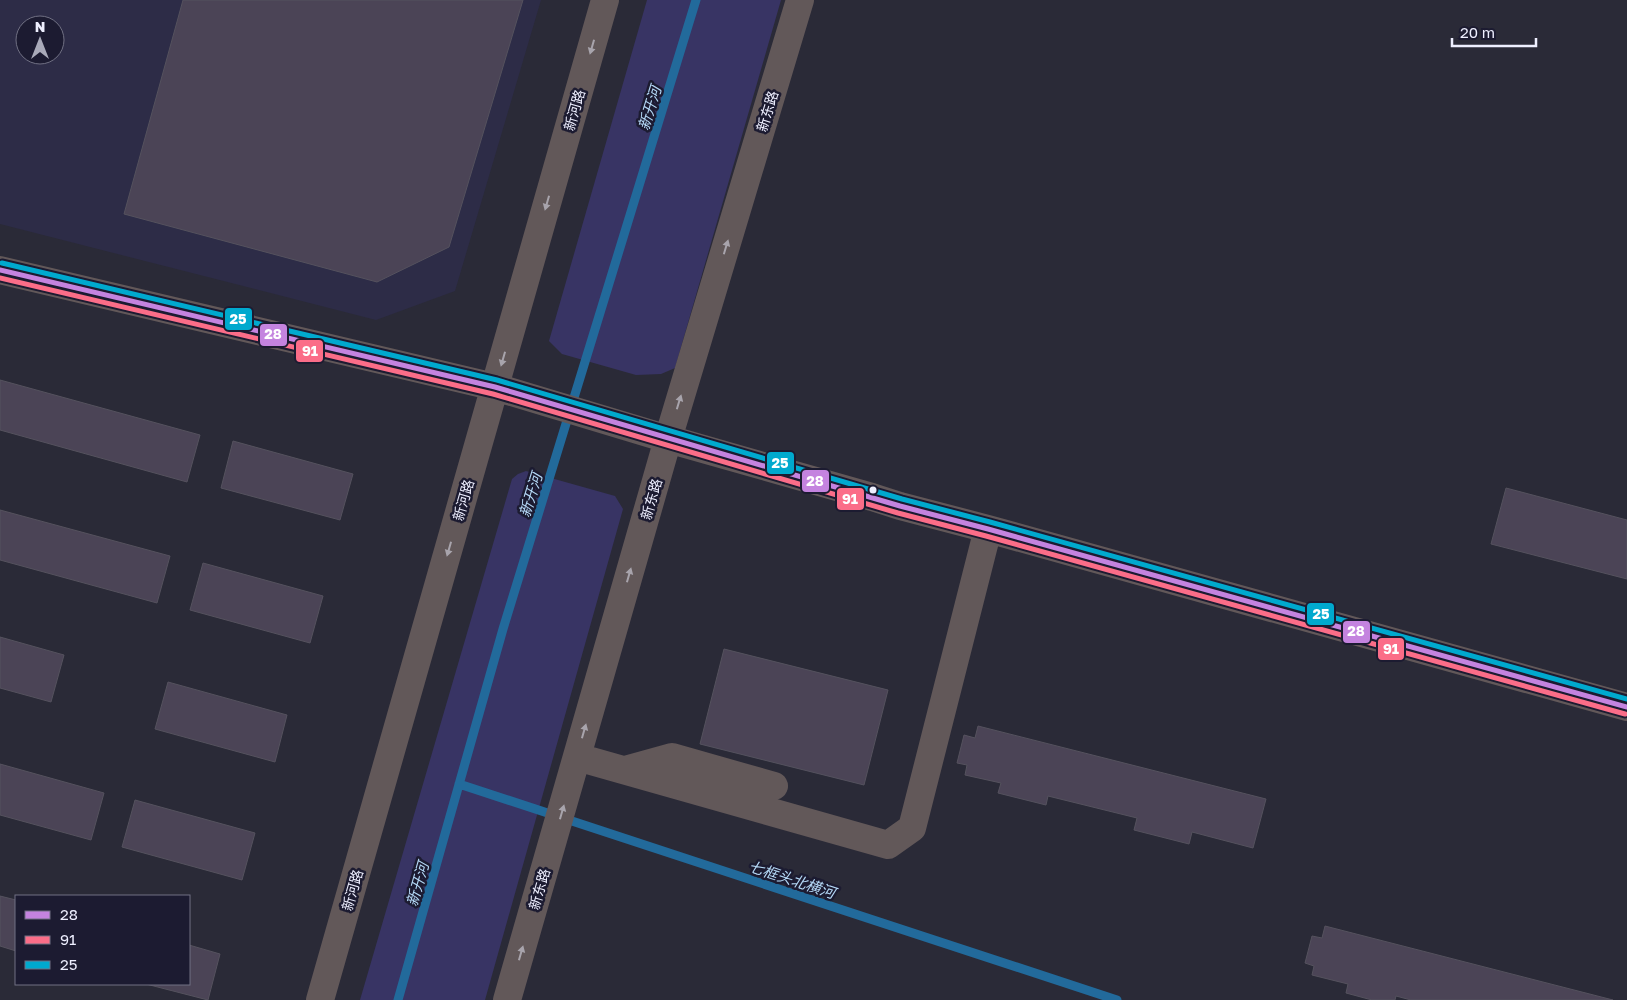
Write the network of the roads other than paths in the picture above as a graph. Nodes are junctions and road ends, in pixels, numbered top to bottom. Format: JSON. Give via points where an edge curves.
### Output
{"nodes":[{"id":1,"x":605,"y":0,"type":"edge"},
{"id":2,"x":800,"y":0,"type":"edge"},
{"id":3,"x":0,"y":270,"type":"edge"},
{"id":4,"x":495,"y":387,"type":"junction"},
{"id":5,"x":668,"y":439,"type":"junction"},
{"id":6,"x":988,"y":529,"type":"junction"},
{"id":7,"x":1627,"y":707,"type":"edge"},
{"id":8,"x":574,"y":768,"type":"junction"},
{"id":9,"x":625,"y":770,"type":"junction"},
{"id":10,"x":774,"y":786,"type":"dead end"},
{"id":11,"x":320,"y":1000,"type":"edge"},
{"id":12,"x":507,"y":1000,"type":"edge"}],
"edges":[{"from":1,"to":4,"type":"street","name":"新河路","one_way":true},
{"from":5,"to":2,"type":"street","name":"新东路","one_way":true},
{"from":3,"to":4,"type":"street"},
{"from":4,"to":5,"type":"street"},
{"from":4,"to":11,"type":"street","name":"新河路","one_way":true},
{"from":5,"to":6,"type":"street"},
{"from":8,"to":5,"type":"street","name":"新东路","one_way":true},
{"from":6,"to":7,"type":"street"},
{"from":6,"to":9,"type":"street","via":[[912,828],[888,845]]},
{"from":8,"to":9,"type":"street"},
{"from":12,"to":8,"type":"street","name":"新东路","one_way":true},
{"from":9,"to":10,"type":"street","via":[[672,757]]}]}
